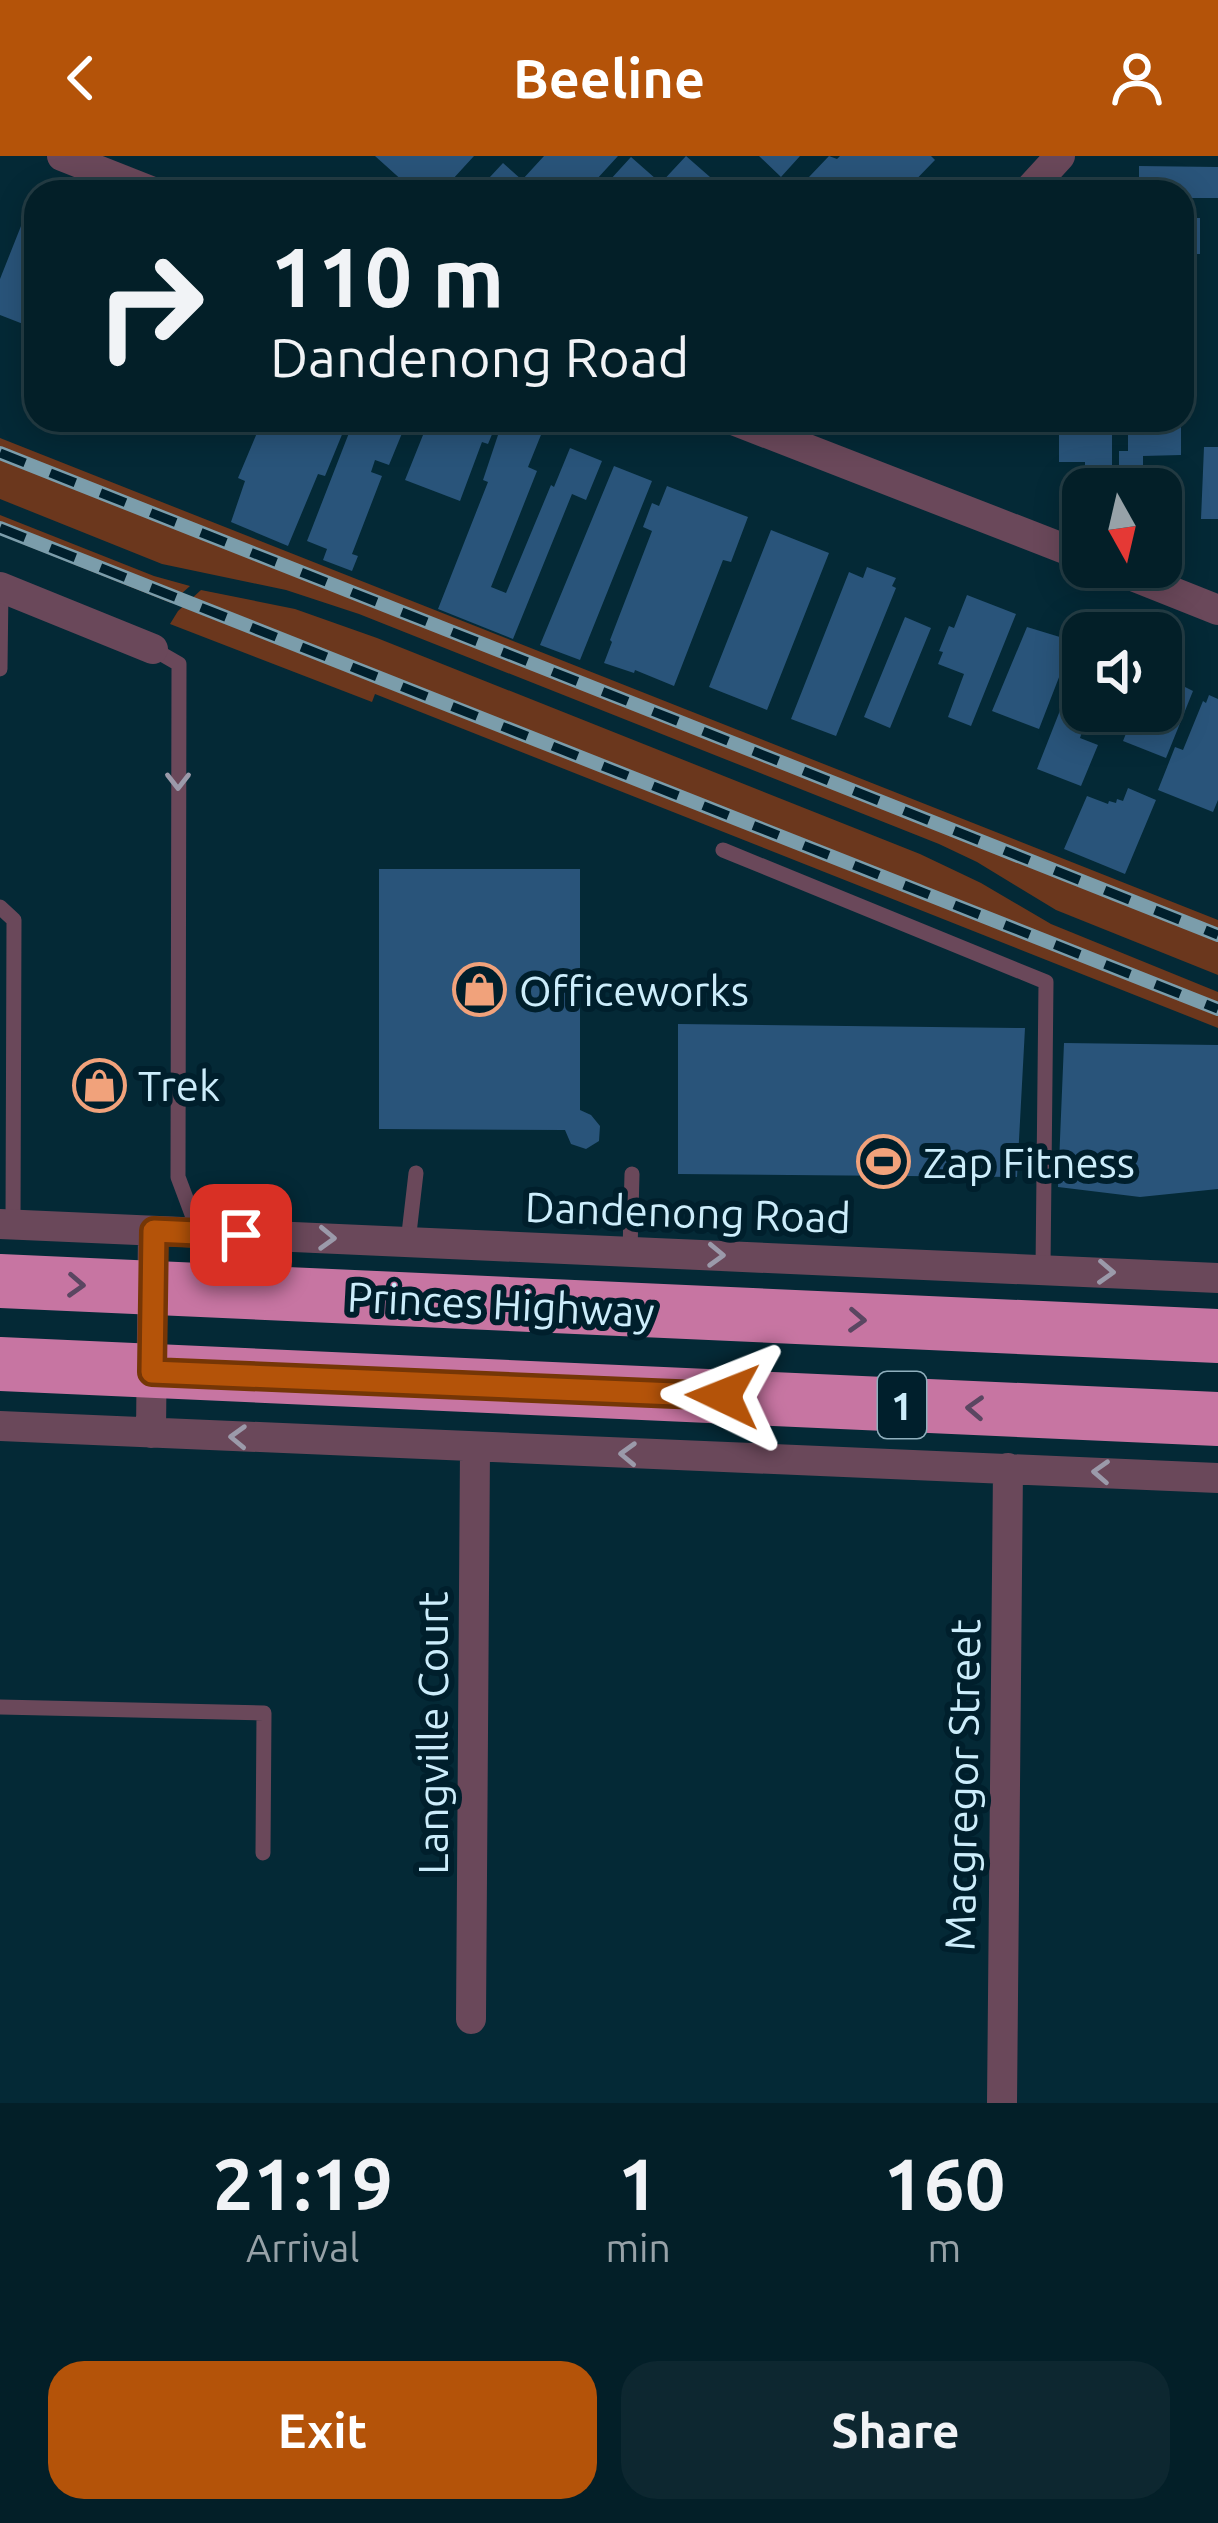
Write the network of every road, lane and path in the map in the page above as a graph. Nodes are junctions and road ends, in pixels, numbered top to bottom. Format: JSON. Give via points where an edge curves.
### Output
{"nodes":[{"id":1,"x":62,"y":156,"type":"edge"},
{"id":2,"x":1060,"y":156,"type":"edge"},
{"id":3,"x":123,"y":180,"type":"edge"},
{"id":4,"x":1038,"y":180,"type":"edge"},
{"id":5,"x":775,"y":432,"type":"edge"},
{"id":6,"x":1062,"y":548,"type":"edge"},
{"id":7,"x":0,"y":588,"type":"edge"},
{"id":8,"x":1163,"y":588,"type":"edge"},
{"id":9,"x":1218,"y":610,"type":"edge"},
{"id":10,"x":166,"y":656,"type":"joint"},
{"id":11,"x":0,"y":669,"type":"edge"},
{"id":12,"x":724,"y":850,"type":"dead end"},
{"id":13,"x":0,"y":907,"type":"edge"},
{"id":14,"x":416,"y":1173,"type":"dead end"},
{"id":15,"x":632,"y":1174,"type":"dead end"},
{"id":16,"x":7,"y":1225,"type":"edge"},
{"id":17,"x":154,"y":1231,"type":"junction"},
{"id":18,"x":199,"y":1233,"type":"junction"},
{"id":19,"x":407,"y":1242,"type":"junction"},
{"id":20,"x":630,"y":1251,"type":"junction"},
{"id":21,"x":1043,"y":1269,"type":"junction"},
{"id":22,"x":1218,"y":1278,"type":"edge"},
{"id":23,"x":0,"y":1281,"type":"edge"},
{"id":24,"x":153,"y":1288,"type":"junction"},
{"id":25,"x":1218,"y":1336,"type":"edge"},
{"id":26,"x":0,"y":1364,"type":"edge"},
{"id":27,"x":152,"y":1372,"type":"junction"},
{"id":28,"x":1218,"y":1419,"type":"edge"},
{"id":29,"x":0,"y":1426,"type":"edge"},
{"id":30,"x":151,"y":1433,"type":"junction"},
{"id":31,"x":476,"y":1448,"type":"junction"},
{"id":32,"x":1008,"y":1468,"type":"junction"},
{"id":33,"x":1218,"y":1478,"type":"edge"},
{"id":34,"x":0,"y":1708,"type":"edge"},
{"id":35,"x":263,"y":1853,"type":"dead end"},
{"id":36,"x":471,"y":2018,"type":"dead end"},
{"id":37,"x":1002,"y":2103,"type":"edge"}],
"edges":[{"from":1,"to":3,"type":"street"},
{"from":2,"to":4,"type":"street"},
{"from":5,"to":6,"type":"street"},
{"from":7,"to":10,"type":"street"},
{"from":7,"to":11,"type":"lane"},
{"from":8,"to":9,"type":"street"},
{"from":10,"to":18,"type":"lane","one_way":true,"via":[[178,1177]]},
{"from":12,"to":21,"type":"lane","via":[[1046,982]]},
{"from":13,"to":16,"type":"lane","via":[[14,920]]},
{"from":14,"to":19,"type":"lane"},
{"from":15,"to":20,"type":"lane"},
{"from":16,"to":17,"type":"street","name":"Dandenong Road"},
{"from":17,"to":18,"type":"street","name":"Dandenong Road"},
{"from":17,"to":24,"type":"street"},
{"from":18,"to":19,"type":"street","name":"Dandenong Road","one_way":true},
{"from":19,"to":20,"type":"street","name":"Dandenong Road"},
{"from":20,"to":21,"type":"street","name":"Dandenong Road","one_way":true},
{"from":21,"to":22,"type":"street","name":"Dandenong Road","one_way":true},
{"from":23,"to":24,"type":"highway","name":"Princes Highway","number":"1","one_way":true},
{"from":24,"to":25,"type":"highway","name":"Princes Highway","number":"1","one_way":true},
{"from":24,"to":27,"type":"street"},
{"from":26,"to":27,"type":"highway","name":"Princes Highway","number":"1"},
{"from":28,"to":27,"type":"highway","name":"Princes Highway","number":"1","one_way":true},
{"from":27,"to":30,"type":"street"},
{"from":29,"to":30,"type":"street"},
{"from":31,"to":30,"type":"street","one_way":true},
{"from":32,"to":31,"type":"street","one_way":true},
{"from":31,"to":36,"type":"street","name":"Langville Court"},
{"from":33,"to":32,"type":"street","one_way":true},
{"from":32,"to":37,"type":"street","name":"Macgregor Street"},
{"from":34,"to":35,"type":"lane","via":[[264,1713]]}]}
